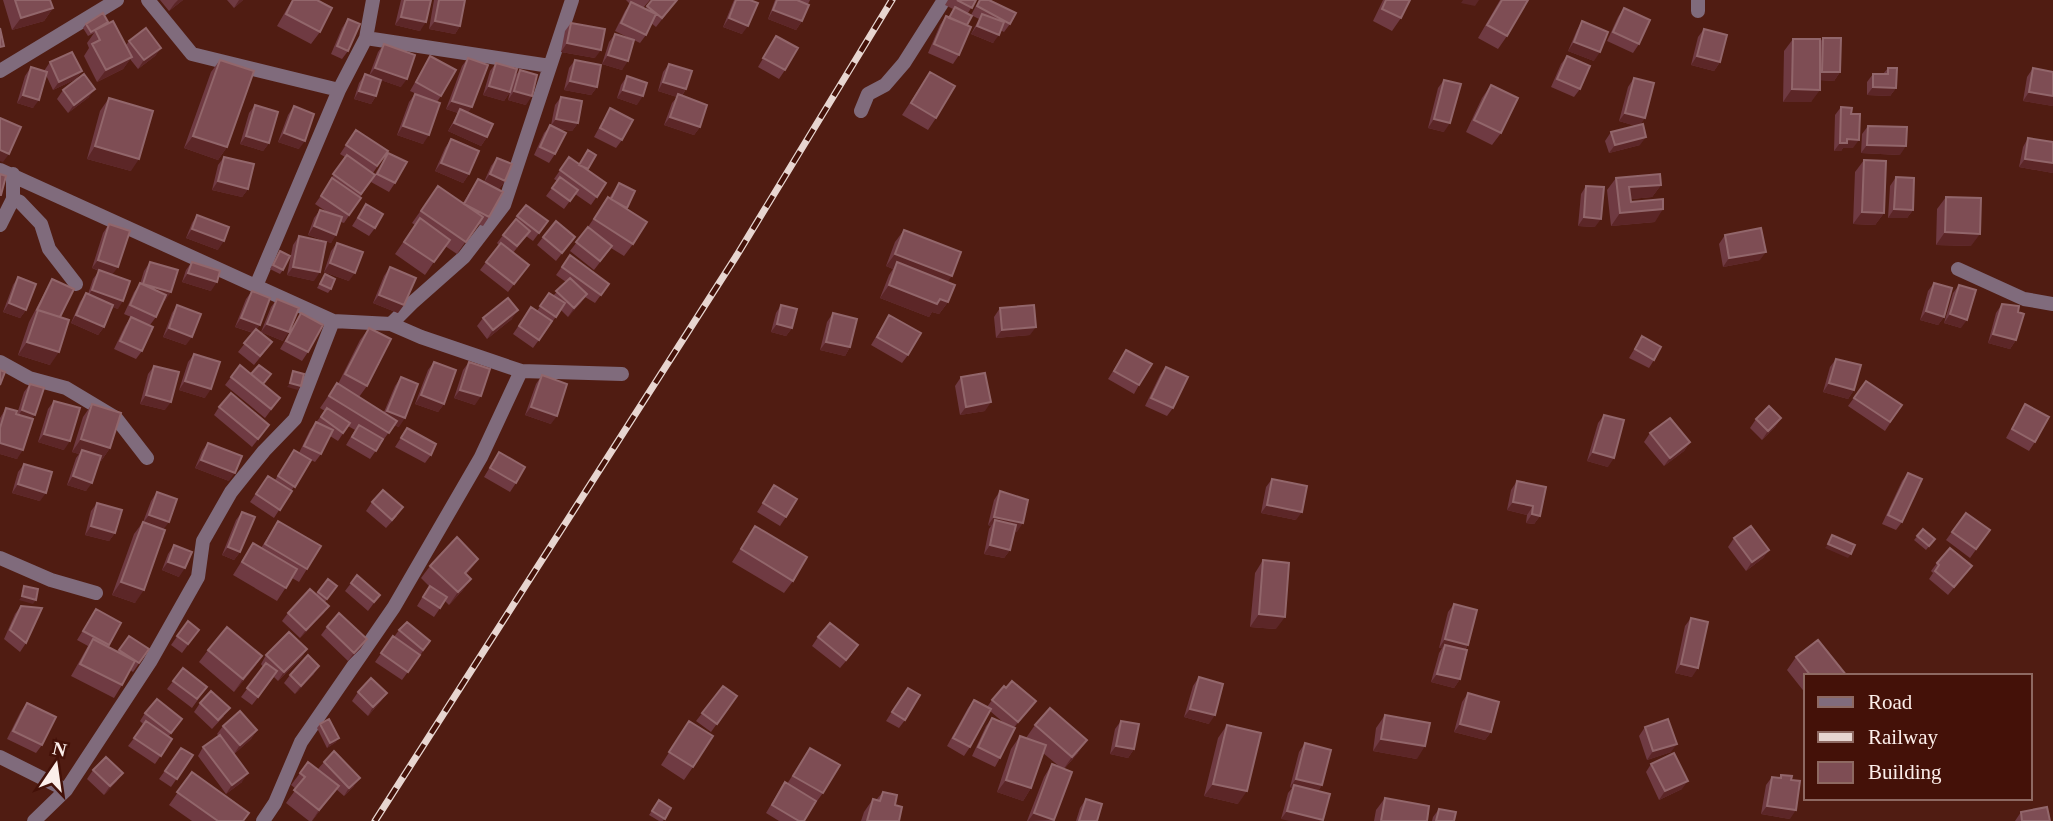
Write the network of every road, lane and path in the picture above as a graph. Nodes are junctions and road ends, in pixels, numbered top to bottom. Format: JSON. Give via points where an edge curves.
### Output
{"nodes":[{"id":1,"x":117,"y":0,"type":"edge"},
{"id":2,"x":148,"y":0,"type":"edge"},
{"id":3,"x":373,"y":0,"type":"edge"},
{"id":4,"x":572,"y":0,"type":"edge"},
{"id":5,"x":944,"y":0,"type":"edge"},
{"id":6,"x":366,"y":38,"type":"junction"},
{"id":7,"x":550,"y":66,"type":"junction"},
{"id":8,"x":0,"y":71,"type":"edge"},
{"id":9,"x":339,"y":90,"type":"junction"},
{"id":10,"x":861,"y":111,"type":"dead end"},
{"id":11,"x":6,"y":172,"type":"edge"},
{"id":12,"x":13,"y":199,"type":"junction"},
{"id":13,"x":0,"y":225,"type":"edge"},
{"id":14,"x":1958,"y":269,"type":"dead end"},
{"id":15,"x":76,"y":285,"type":"dead end"},
{"id":16,"x":256,"y":286,"type":"junction"},
{"id":17,"x":2053,"y":304,"type":"edge"},
{"id":18,"x":333,"y":321,"type":"junction"},
{"id":19,"x":391,"y":324,"type":"junction"},
{"id":20,"x":0,"y":362,"type":"edge"},
{"id":21,"x":521,"y":371,"type":"junction"},
{"id":22,"x":622,"y":374,"type":"dead end"},
{"id":23,"x":147,"y":458,"type":"dead end"},
{"id":24,"x":0,"y":558,"type":"edge"},
{"id":25,"x":96,"y":593,"type":"dead end"},
{"id":26,"x":0,"y":757,"type":"edge"},
{"id":27,"x":66,"y":790,"type":"junction"},
{"id":28,"x":34,"y":821,"type":"edge"},
{"id":29,"x":263,"y":821,"type":"edge"}],
"edges":[{"from":1,"to":8,"type":"street"},
{"from":2,"to":9,"type":"street","via":[[192,54]]},
{"from":3,"to":6,"type":"street"},
{"from":4,"to":7,"type":"street"},
{"from":5,"to":10,"type":"street","via":[[904,63],[885,85],[868,94]]},
{"from":6,"to":7,"type":"street"},
{"from":6,"to":9,"type":"street"},
{"from":7,"to":19,"type":"street","via":[[504,205],[464,257]]},
{"from":9,"to":16,"type":"street"},
{"from":11,"to":12,"type":"street"},
{"from":11,"to":16,"type":"street"},
{"from":12,"to":13,"type":"street"},
{"from":12,"to":15,"type":"street","via":[[41,224],[49,249]]},
{"from":14,"to":17,"type":"street","via":[[2024,299]]},
{"from":16,"to":18,"type":"street"},
{"from":18,"to":19,"type":"street"},
{"from":18,"to":27,"type":"street","via":[[295,419],[230,492],[202,541],[198,576],[191,589],[150,662]]},
{"from":19,"to":21,"type":"street"},
{"from":20,"to":23,"type":"street","via":[[29,378],[66,388],[116,418]]},
{"from":21,"to":22,"type":"street"},
{"from":21,"to":29,"type":"street","via":[[481,457],[394,607],[301,742]]},
{"from":24,"to":25,"type":"street"},
{"from":26,"to":27,"type":"street"},
{"from":27,"to":28,"type":"street"}]}
